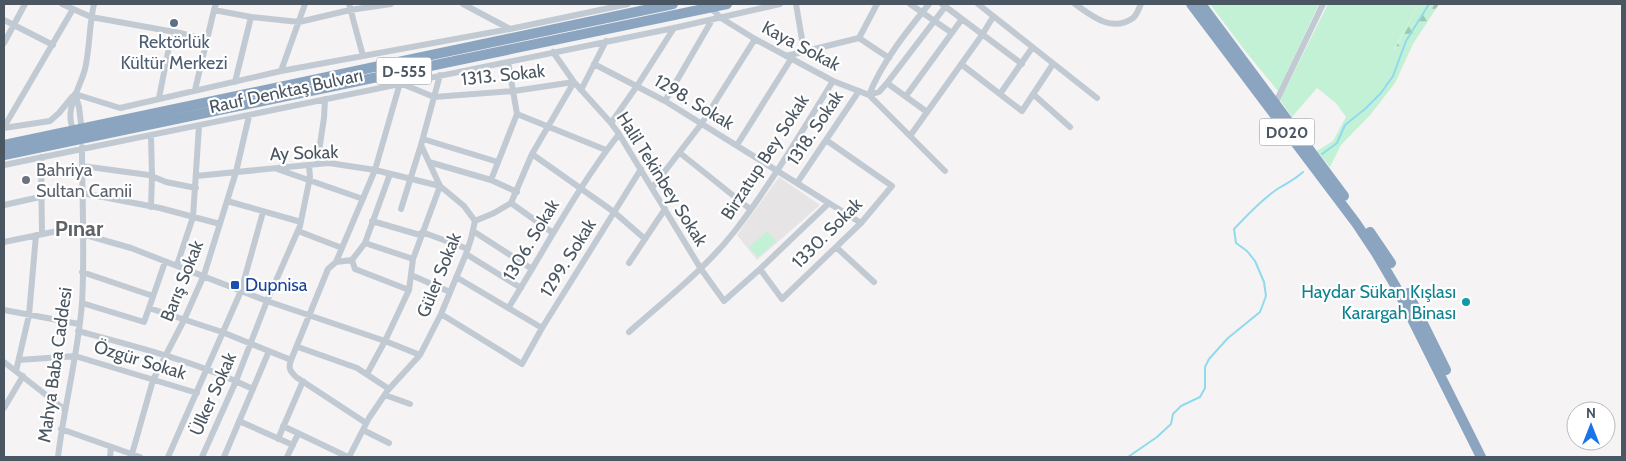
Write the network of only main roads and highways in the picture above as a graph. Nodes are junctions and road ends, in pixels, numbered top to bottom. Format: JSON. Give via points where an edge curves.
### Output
{"nodes":[{"id":1,"x":673,"y":4,"type":"edge"},
{"id":2,"x":728,"y":4,"type":"edge"},
{"id":3,"x":1192,"y":4,"type":"edge"},
{"id":4,"x":1201,"y":4,"type":"edge"},
{"id":5,"x":4,"y":145,"type":"edge"},
{"id":6,"x":4,"y":155,"type":"edge"},
{"id":7,"x":1481,"y":457,"type":"edge"},
{"id":8,"x":1488,"y":457,"type":"edge"}],
"edges":[{"from":1,"to":5,"type":"highway","name":"Rauf Denktaş Bulvarı","number":"D-555"},
{"from":2,"to":6,"type":"highway","name":"Rauf Denktaş Bulvarı","number":"D-555","via":[[82,144]]},
{"from":3,"to":7,"type":"highway","number":"D020","via":[[1381,260]]},
{"from":4,"to":8,"type":"highway","number":"D020","via":[[1371,232],[1408,294]]}]}
